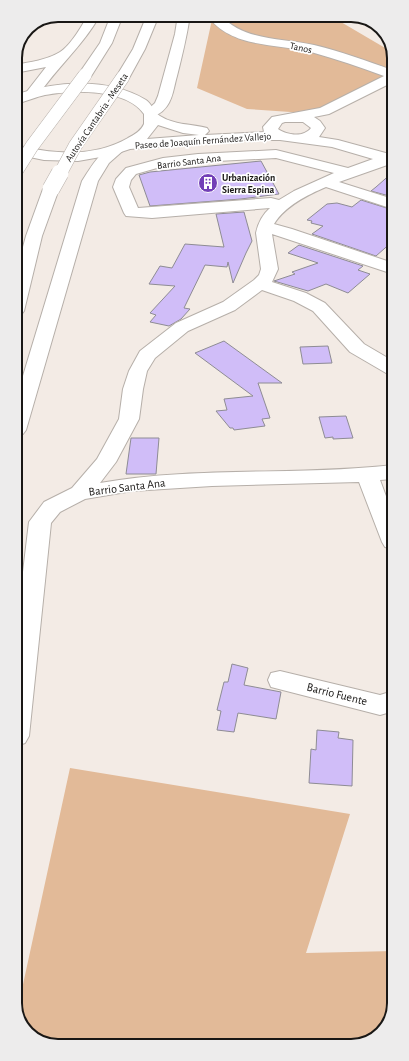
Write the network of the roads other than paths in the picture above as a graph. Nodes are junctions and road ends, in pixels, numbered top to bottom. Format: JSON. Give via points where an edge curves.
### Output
{"nodes":[{"id":1,"x":89,"y":22,"type":"edge"},
{"id":2,"x":115,"y":22,"type":"edge"},
{"id":3,"x":150,"y":22,"type":"edge"},
{"id":4,"x":182,"y":22,"type":"edge"},
{"id":5,"x":218,"y":22,"type":"edge"},
{"id":6,"x":72,"y":48,"type":"junction"},
{"id":7,"x":22,"y":68,"type":"edge"},
{"id":8,"x":387,"y":74,"type":"edge"},
{"id":9,"x":387,"y":79,"type":"edge"},
{"id":10,"x":22,"y":90,"type":"edge"},
{"id":11,"x":35,"y":92,"type":"junction"},
{"id":12,"x":22,"y":97,"type":"edge"},
{"id":13,"x":324,"y":111,"type":"junction"},
{"id":14,"x":151,"y":116,"type":"junction"},
{"id":15,"x":291,"y":118,"type":"junction"},
{"id":16,"x":276,"y":120,"type":"junction"},
{"id":17,"x":316,"y":126,"type":"junction"},
{"id":18,"x":278,"y":136,"type":"junction"},
{"id":19,"x":300,"y":138,"type":"junction"},
{"id":20,"x":333,"y":143,"type":"junction"},
{"id":21,"x":123,"y":146,"type":"junction"},
{"id":22,"x":22,"y":151,"type":"edge"},
{"id":23,"x":387,"y":159,"type":"edge"},
{"id":24,"x":22,"y":161,"type":"edge"},
{"id":25,"x":387,"y":161,"type":"edge"},
{"id":26,"x":347,"y":173,"type":"junction"},
{"id":27,"x":324,"y":182,"type":"junction"},
{"id":28,"x":387,"y":202,"type":"edge"},
{"id":29,"x":282,"y":206,"type":"junction"},
{"id":30,"x":264,"y":227,"type":"junction"},
{"id":31,"x":387,"y":266,"type":"edge"},
{"id":32,"x":260,"y":284,"type":"junction"},
{"id":33,"x":22,"y":287,"type":"edge"},
{"id":34,"x":387,"y":366,"type":"edge"},
{"id":35,"x":22,"y":410,"type":"edge"},
{"id":36,"x":387,"y":473,"type":"edge"},
{"id":37,"x":367,"y":475,"type":"junction"},
{"id":38,"x":80,"y":493,"type":"junction"},
{"id":39,"x":387,"y":527,"type":"edge"},
{"id":40,"x":280,"y":680,"type":"dead end"},
{"id":41,"x":22,"y":682,"type":"edge"},
{"id":42,"x":387,"y":702,"type":"edge"}],
"edges":[{"from":1,"to":6,"type":"main road"},
{"from":2,"to":24,"type":"main road","bridge":true,"via":[[106,43]]},
{"from":3,"to":33,"type":"main road","name":"Autovía Cantabria - Meseta","bridge":true,"via":[[142,44],[123,77],[75,146],[52,189],[34,236]]},
{"from":4,"to":14,"type":"main road","via":[[165,96]]},
{"from":5,"to":8,"type":"main road","name":"Tanos","via":[[246,36],[315,50]]},
{"from":6,"to":7,"type":"main road","via":[[52,61]]},
{"from":6,"to":11,"type":"main road","via":[[49,70]]},
{"from":9,"to":13,"type":"main road"},
{"from":10,"to":11,"type":"main road"},
{"from":11,"to":12,"type":"main road"},
{"from":11,"to":14,"type":"main road","via":[[77,88],[105,90],[138,101]]},
{"from":13,"to":15,"type":"main road"},
{"from":13,"to":17,"type":"main road","via":[[318,117]]},
{"from":14,"to":16,"type":"main road","name":"Paseo de Joaquín Fernández Vallejo","via":[[183,129],[208,131],[232,130]]},
{"from":14,"to":21,"type":"main road","via":[[146,132]]},
{"from":15,"to":16,"type":"main road","name":"Paseo de Joaquín Fernández Vallejo"},
{"from":15,"to":17,"type":"main road","via":[[307,119]]},
{"from":16,"to":18,"type":"main road","via":[[270,129]]},
{"from":17,"to":19,"type":"main road","via":[[313,135]]},
{"from":17,"to":20,"type":"main road"},
{"from":18,"to":19,"type":"main road","name":"Paseo de Joaquín Fernández Vallejo"},
{"from":18,"to":21,"type":"main road","name":"Paseo de Joaquín Fernández Vallejo","via":[[241,136]]},
{"from":19,"to":20,"type":"main road"},
{"from":20,"to":23,"type":"main road"},
{"from":21,"to":22,"type":"main road","via":[[101,153],[70,156],[39,155]]},
{"from":21,"to":35,"type":"main road","via":[[103,160],[90,181]]},
{"from":25,"to":26,"type":"main road"},
{"from":26,"to":27,"type":"main road"},
{"from":26,"to":29,"type":"main road","name":"Barrio Santa Ana","via":[[338,168],[276,154],[198,158],[163,162],[131,171],[121,187],[132,213],[271,203]]},
{"from":27,"to":28,"type":"main road"},
{"from":27,"to":29,"type":"main road"},
{"from":29,"to":30,"type":"main road","via":[[272,213]]},
{"from":30,"to":31,"type":"main road"},
{"from":30,"to":32,"type":"main road","name":"Barrio Santa Ana","via":[[270,265],[268,275]]},
{"from":32,"to":34,"type":"main road","via":[[319,306],[357,348]]},
{"from":32,"to":38,"type":"main road","name":"Barrio Santa Ana","via":[[229,306],[182,327],[147,355],[138,371],[128,419],[106,462]]},
{"from":36,"to":37,"type":"main road","name":"Barrio Santa Ana"},
{"from":37,"to":38,"type":"main road","name":"Barrio Santa Ana","via":[[132,484]]},
{"from":37,"to":39,"type":"main road"},
{"from":38,"to":41,"type":"main road","via":[[52,507],[40,522]]},
{"from":40,"to":42,"type":"main road","name":"Barrio Fuente","via":[[380,704]]}]}
